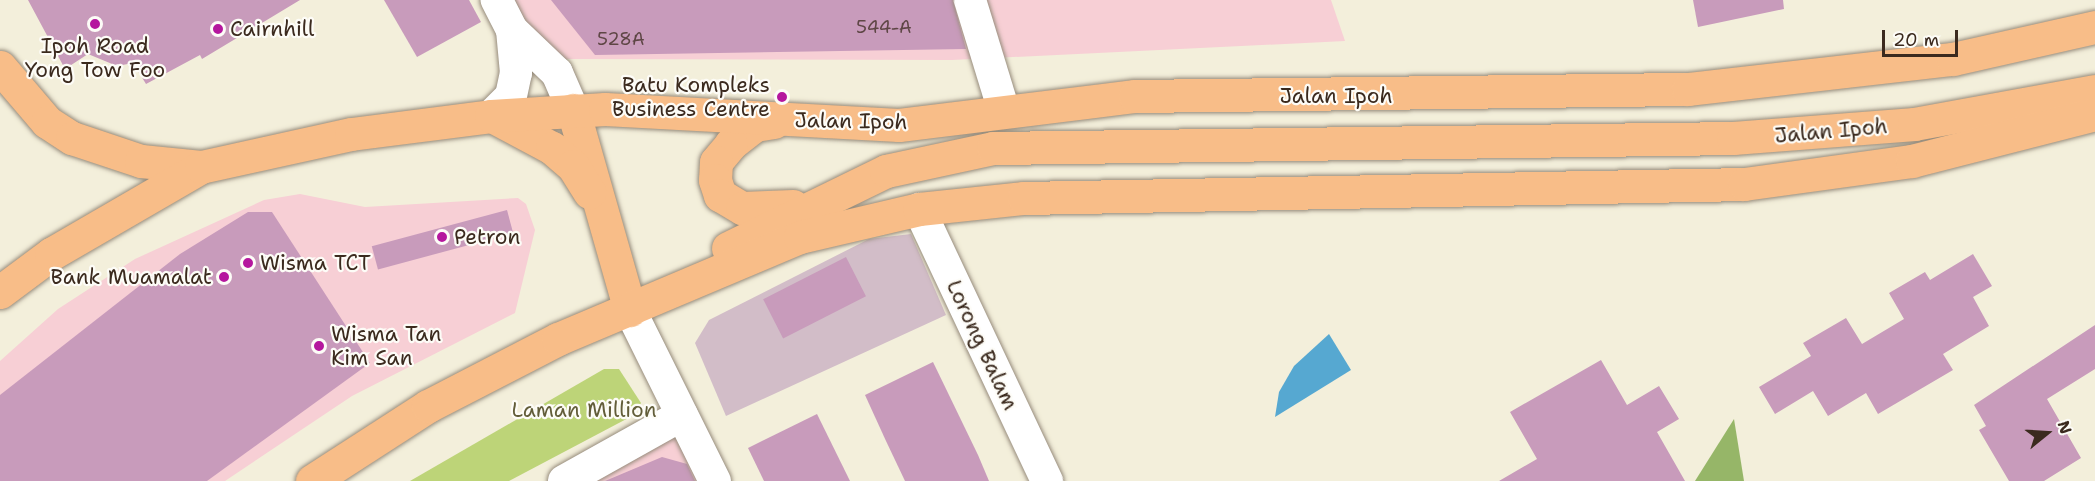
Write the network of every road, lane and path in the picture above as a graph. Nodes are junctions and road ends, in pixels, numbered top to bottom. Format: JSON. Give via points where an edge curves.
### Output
{"nodes":[{"id":1,"x":497,"y":0,"type":"edge"},
{"id":2,"x":970,"y":0,"type":"edge"},
{"id":3,"x":2095,"y":27,"type":"edge"},
{"id":4,"x":512,"y":30,"type":"junction"},
{"id":5,"x":0,"y":67,"type":"edge"},
{"id":6,"x":2095,"y":91,"type":"edge"},
{"id":7,"x":573,"y":110,"type":"junction"},
{"id":8,"x":1004,"y":111,"type":"junction"},
{"id":9,"x":2095,"y":114,"type":"edge"},
{"id":10,"x":491,"y":116,"type":"junction"},
{"id":11,"x":785,"y":120,"type":"junction"},
{"id":12,"x":201,"y":167,"type":"junction"},
{"id":13,"x":818,"y":201,"type":"junction"},
{"id":14,"x":599,"y":207,"type":"junction"},
{"id":15,"x":919,"y":209,"type":"junction"},
{"id":16,"x":0,"y":292,"type":"edge"},
{"id":17,"x":630,"y":310,"type":"junction"},
{"id":18,"x":682,"y":415,"type":"junction"},
{"id":19,"x":312,"y":481,"type":"edge"},
{"id":20,"x":564,"y":481,"type":"edge"},
{"id":21,"x":715,"y":481,"type":"edge"},
{"id":22,"x":1047,"y":481,"type":"edge"}],
"edges":[{"from":1,"to":4,"type":"street"},
{"from":2,"to":8,"type":"street"},
{"from":3,"to":8,"type":"main road","name":"Jalan Ipoh","via":[[1953,59],[1788,82],[1553,92],[1135,96]]},
{"from":4,"to":7,"type":"street","via":[[557,73]]},
{"from":4,"to":10,"type":"street","via":[[516,73],[511,96]]},
{"from":5,"to":12,"type":"main road","via":[[47,122],[72,138],[141,161]]},
{"from":6,"to":13,"type":"main road","name":"Jalan Ipoh","via":[[1914,124],[1733,138],[993,148],[886,171]]},
{"from":7,"to":10,"type":"main road","name":"Jalan Ipoh"},
{"from":7,"to":11,"type":"main road","name":"Jalan Ipoh"},
{"from":7,"to":14,"type":"main road"},
{"from":8,"to":11,"type":"main road","name":"Jalan Ipoh","via":[[899,125]]},
{"from":9,"to":15,"type":"main road","via":[[1911,161],[1744,183],[1024,198]]},
{"from":10,"to":12,"type":"main road","name":"Jalan Ipoh","via":[[351,134]]},
{"from":10,"to":14,"type":"main road","via":[[552,148],[573,166]]},
{"from":11,"to":13,"type":"main road","via":[[755,125],[731,144],[716,162],[720,195],[758,211]]},
{"from":12,"to":16,"type":"main road","via":[[51,254]]},
{"from":13,"to":17,"type":"main road","name":"Jalan Ipoh","via":[[746,237]]},
{"from":14,"to":17,"type":"main road"},
{"from":15,"to":17,"type":"main road","via":[[800,237]]},
{"from":15,"to":22,"type":"street","name":"Lorong Balam"},
{"from":17,"to":18,"type":"street"},
{"from":17,"to":19,"type":"main road","via":[[472,382]]},
{"from":18,"to":20,"type":"street"},
{"from":18,"to":21,"type":"street"}]}
